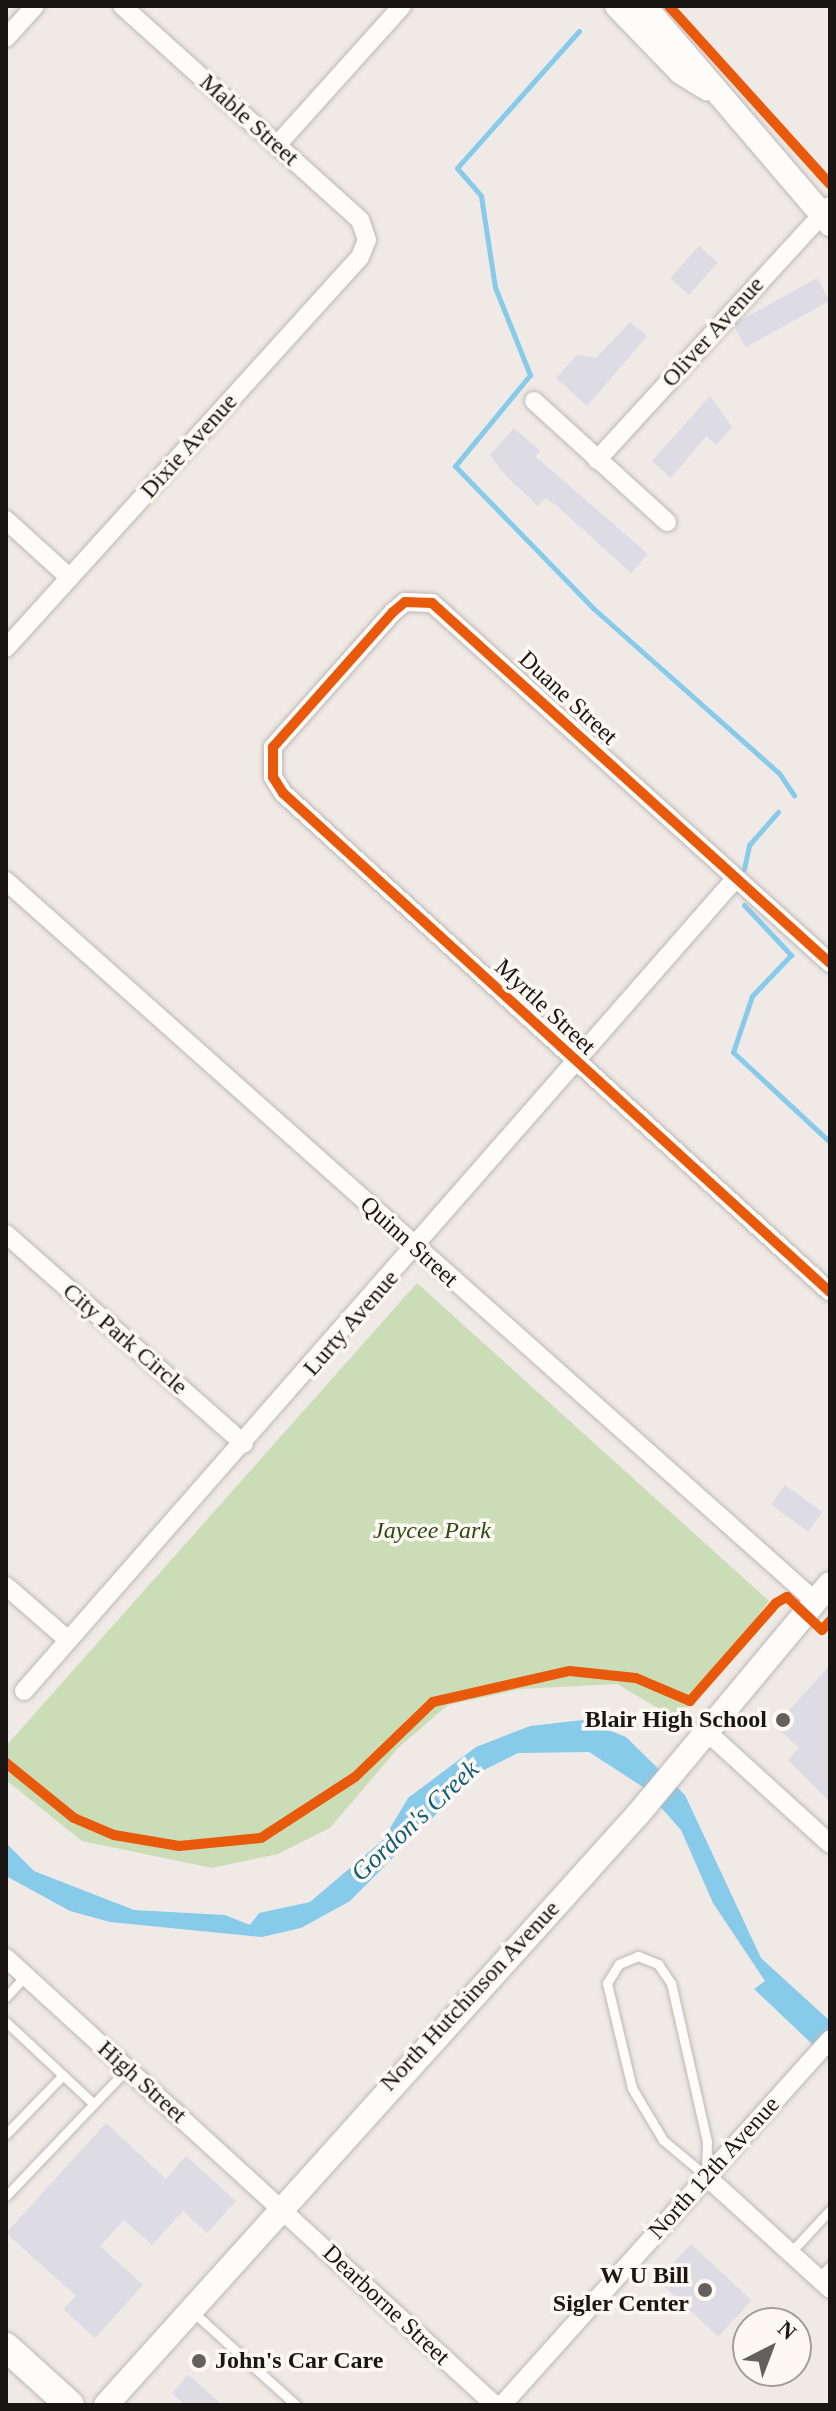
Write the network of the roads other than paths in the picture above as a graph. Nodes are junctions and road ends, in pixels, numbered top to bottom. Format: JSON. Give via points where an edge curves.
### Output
{"nodes":[{"id":1,"x":35,"y":6,"type":"edge"},
{"id":2,"x":122,"y":6,"type":"edge"},
{"id":3,"x":402,"y":6,"type":"edge"},
{"id":4,"x":617,"y":6,"type":"edge"},
{"id":5,"x":644,"y":6,"type":"edge"},
{"id":6,"x":6,"y":38,"type":"edge"},
{"id":7,"x":707,"y":88,"type":"junction"},
{"id":8,"x":277,"y":145,"type":"junction"},
{"id":9,"x":827,"y":215,"type":"edge"},
{"id":10,"x":367,"y":240,"type":"joint"},
{"id":11,"x":534,"y":401,"type":"dead end"},
{"id":12,"x":597,"y":460,"type":"junction"},
{"id":13,"x":6,"y":520,"type":"edge"},
{"id":14,"x":667,"y":522,"type":"dead end"},
{"id":15,"x":70,"y":578,"type":"junction"},
{"id":16,"x":6,"y":648,"type":"edge"},
{"id":17,"x":281,"y":733,"type":"joint"},
{"id":18,"x":735,"y":879,"type":"junction"},
{"id":19,"x":6,"y":881,"type":"edge"},
{"id":20,"x":830,"y":963,"type":"edge"},
{"id":21,"x":573,"y":1061,"type":"junction"},
{"id":22,"x":6,"y":1234,"type":"edge"},
{"id":23,"x":413,"y":1246,"type":"junction"},
{"id":24,"x":830,"y":1292,"type":"edge"},
{"id":25,"x":244,"y":1444,"type":"junction"},
{"id":26,"x":6,"y":1586,"type":"edge"},
{"id":27,"x":822,"y":1593,"type":"edge"},
{"id":28,"x":67,"y":1639,"type":"junction"},
{"id":29,"x":24,"y":1691,"type":"dead end"},
{"id":30,"x":707,"y":1732,"type":"junction"},
{"id":31,"x":830,"y":1844,"type":"edge"},
{"id":32,"x":6,"y":1958,"type":"edge"},
{"id":33,"x":25,"y":1976,"type":"junction"},
{"id":34,"x":6,"y":1997,"type":"edge"},
{"id":35,"x":6,"y":2022,"type":"edge"},
{"id":36,"x":830,"y":2040,"type":"edge"},
{"id":37,"x":128,"y":2068,"type":"junction"},
{"id":38,"x":63,"y":2075,"type":"junction"},
{"id":39,"x":94,"y":2104,"type":"junction"},
{"id":40,"x":6,"y":2134,"type":"edge"},
{"id":41,"x":706,"y":2176,"type":"junction"},
{"id":42,"x":6,"y":2179,"type":"edge"},
{"id":43,"x":15,"y":2187,"type":"junction"},
{"id":44,"x":6,"y":2196,"type":"edge"},
{"id":45,"x":278,"y":2206,"type":"junction"},
{"id":46,"x":830,"y":2210,"type":"edge"},
{"id":47,"x":790,"y":2253,"type":"junction"},
{"id":48,"x":826,"y":2278,"type":"edge"},
{"id":49,"x":187,"y":2307,"type":"junction"},
{"id":50,"x":6,"y":2347,"type":"edge"},
{"id":51,"x":70,"y":2405,"type":"edge"},
{"id":52,"x":106,"y":2405,"type":"edge"},
{"id":53,"x":296,"y":2405,"type":"edge"},
{"id":54,"x":495,"y":2405,"type":"edge"},
{"id":55,"x":502,"y":2405,"type":"edge"}],
"edges":[{"from":1,"to":6,"type":"street"},
{"from":2,"to":8,"type":"street","name":"Mable Street"},
{"from":3,"to":8,"type":"street"},
{"from":4,"to":7,"type":"main road","via":[[681,72]]},
{"from":5,"to":7,"type":"main road","via":[[693,57]]},
{"from":7,"to":9,"type":"main road"},
{"from":8,"to":10,"type":"street","name":"Mable Street","via":[[360,220]]},
{"from":9,"to":12,"type":"street","name":"Oliver Avenue"},
{"from":10,"to":15,"type":"street","name":"Dixie Avenue","via":[[360,257]]},
{"from":11,"to":12,"type":"street"},
{"from":12,"to":14,"type":"street"},
{"from":13,"to":15,"type":"street"},
{"from":15,"to":16,"type":"street","name":"Dixie Avenue"},
{"from":17,"to":18,"type":"street","name":"Duane Street","via":[[393,612],[405,602],[432,603]]},
{"from":17,"to":21,"type":"street","name":"Myrtle Street","via":[[270,761],[283,793]]},
{"from":18,"to":20,"type":"street","name":"Duane Street"},
{"from":18,"to":21,"type":"street","name":"Lurty Avenue"},
{"from":19,"to":23,"type":"street","name":"Quinn Street"},
{"from":21,"to":23,"type":"street","name":"Lurty Avenue"},
{"from":21,"to":24,"type":"street","name":"Myrtle Street"},
{"from":22,"to":25,"type":"street","name":"City Park Circle"},
{"from":23,"to":25,"type":"street","name":"Lurty Avenue"},
{"from":23,"to":27,"type":"street","name":"Quinn Street"},
{"from":25,"to":28,"type":"street","name":"Lurty Avenue"},
{"from":26,"to":28,"type":"street"},
{"from":27,"to":30,"type":"main road","name":"North Hutchinson Avenue"},
{"from":28,"to":29,"type":"street","name":"Lurty Avenue"},
{"from":30,"to":31,"type":"street"},
{"from":30,"to":45,"type":"main road","name":"North Hutchinson Avenue"},
{"from":32,"to":33,"type":"street","name":"High Street"},
{"from":33,"to":34,"type":"lane"},
{"from":33,"to":37,"type":"street","name":"High Street"},
{"from":35,"to":38,"type":"lane"},
{"from":36,"to":41,"type":"street","name":"North 12th Avenue"},
{"from":37,"to":39,"type":"lane"},
{"from":37,"to":45,"type":"street","name":"High Street"},
{"from":38,"to":39,"type":"lane"},
{"from":38,"to":40,"type":"lane"},
{"from":39,"to":43,"type":"lane"},
{"from":41,"to":41,"type":"lane","via":[[663,2140],[632,2088],[607,1997],[612,1973],[627,1959],[649,1959],[671,1983],[707,2142]]},
{"from":41,"to":47,"type":"street"},
{"from":41,"to":55,"type":"street","name":"North 12th Avenue"},
{"from":42,"to":43,"type":"lane"},
{"from":43,"to":44,"type":"lane"},
{"from":45,"to":49,"type":"main road","name":"North Hutchinson Avenue"},
{"from":45,"to":54,"type":"street","name":"Dearborne Street"},
{"from":46,"to":47,"type":"lane"},
{"from":47,"to":48,"type":"street"},
{"from":49,"to":52,"type":"main road","name":"North Hutchinson Avenue"},
{"from":49,"to":53,"type":"lane"},
{"from":50,"to":51,"type":"main road"}]}
